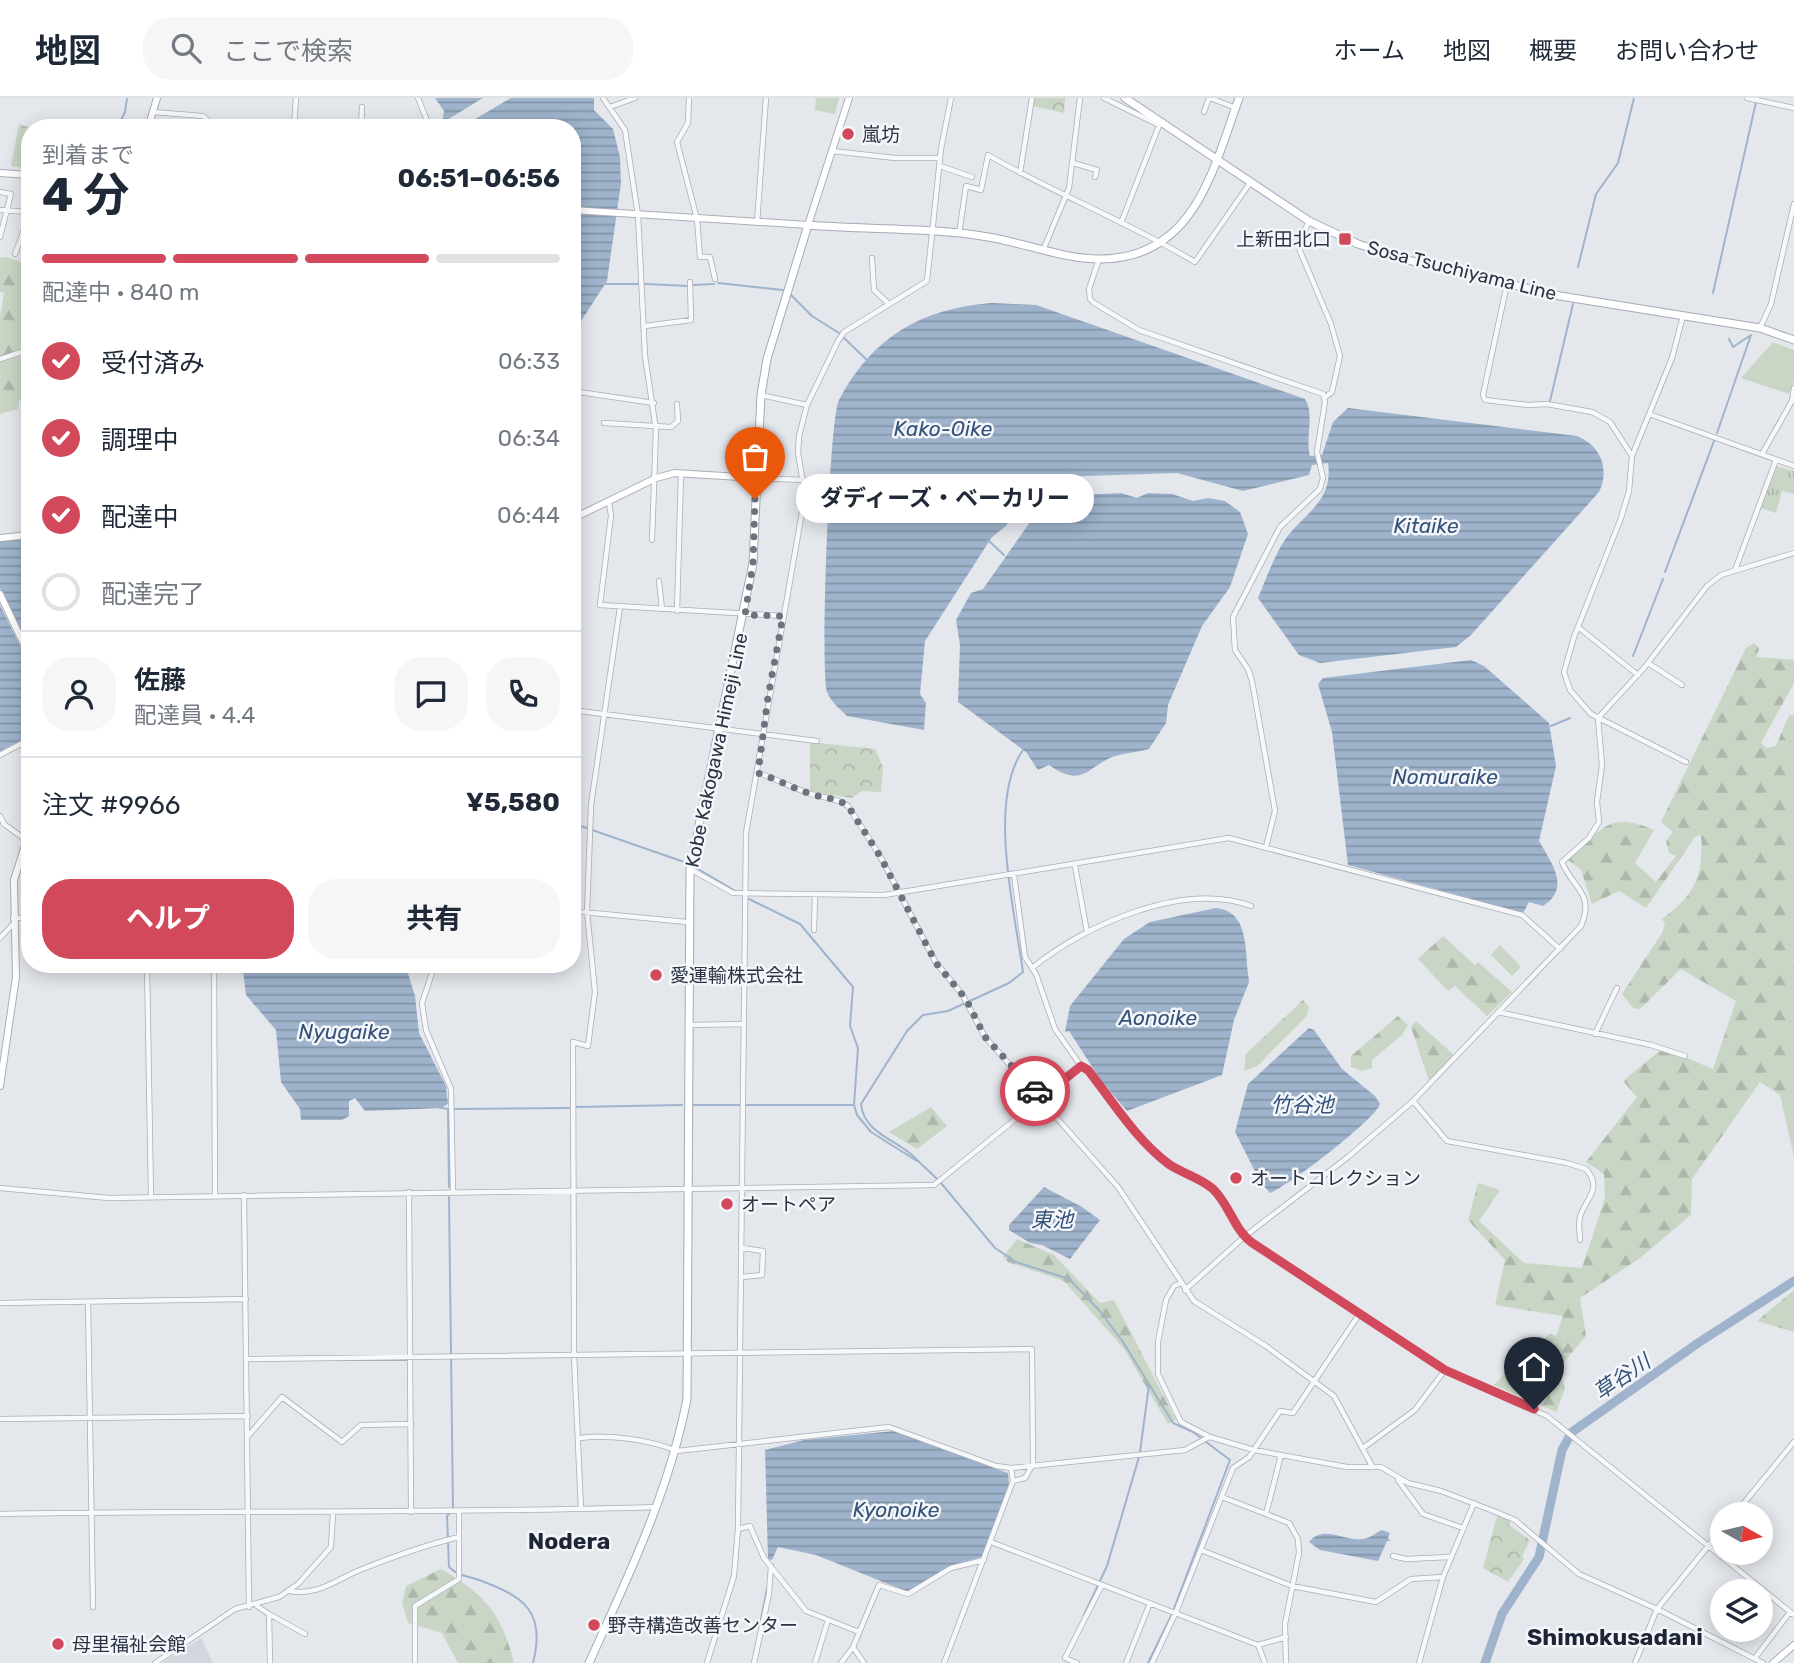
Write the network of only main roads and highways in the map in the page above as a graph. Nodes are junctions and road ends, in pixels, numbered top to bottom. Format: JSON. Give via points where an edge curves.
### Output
{"nodes":[{"id":1,"x":157,"y":98,"type":"edge"},
{"id":2,"x":849,"y":98,"type":"edge"},
{"id":3,"x":1125,"y":98,"type":"edge"},
{"id":4,"x":1239,"y":98,"type":"edge"},
{"id":5,"x":151,"y":119,"type":"edge"},
{"id":6,"x":1217,"y":160,"type":"junction"},
{"id":7,"x":0,"y":173,"type":"edge"},
{"id":8,"x":21,"y":174,"type":"edge"},
{"id":9,"x":581,"y":211,"type":"edge"},
{"id":10,"x":808,"y":225,"type":"junction"},
{"id":11,"x":1794,"y":340,"type":"edge"},
{"id":12,"x":756,"y":478,"type":"junction"},
{"id":13,"x":581,"y":515,"type":"edge"},
{"id":14,"x":21,"y":536,"type":"edge"},
{"id":15,"x":0,"y":538,"type":"edge"},
{"id":16,"x":0,"y":594,"type":"edge"},
{"id":17,"x":21,"y":638,"type":"edge"},
{"id":18,"x":21,"y":857,"type":"edge"},
{"id":19,"x":0,"y":1083,"type":"edge"},
{"id":20,"x":1794,"y":1645,"type":"edge"},
{"id":21,"x":589,"y":1663,"type":"edge"},
{"id":22,"x":1773,"y":1663,"type":"edge"}],
"edges":[{"from":1,"to":5,"type":"main road"},
{"from":2,"to":10,"type":"main road"},
{"from":3,"to":6,"type":"main road","name":"Sosa Tsuchiyama Line"},
{"from":4,"to":6,"type":"main road"},
{"from":6,"to":10,"type":"main road","via":[[1195,208],[1176,231],[1129,255],[1099,259],[959,234]]},
{"from":6,"to":11,"type":"main road","name":"Sosa Tsuchiyama Line","via":[[1335,235],[1412,261],[1507,284],[1760,328]]},
{"from":7,"to":8,"type":"main road"},
{"from":9,"to":10,"type":"main road"},
{"from":10,"to":12,"type":"main road","name":"Kobe Kakogawa Himeji Line","via":[[767,359]]},
{"from":12,"to":13,"type":"main road","via":[[681,473],[656,478]]},
{"from":12,"to":21,"type":"main road","name":"Kobe Kakogawa Himeji Line","via":[[753,563],[745,615],[690,869],[687,1399],[677,1451],[658,1507]]},
{"from":14,"to":15,"type":"main road"},
{"from":16,"to":17,"type":"main road"},
{"from":18,"to":19,"type":"main road","via":[[14,880],[16,976]]},
{"from":20,"to":22,"type":"main road"}]}
